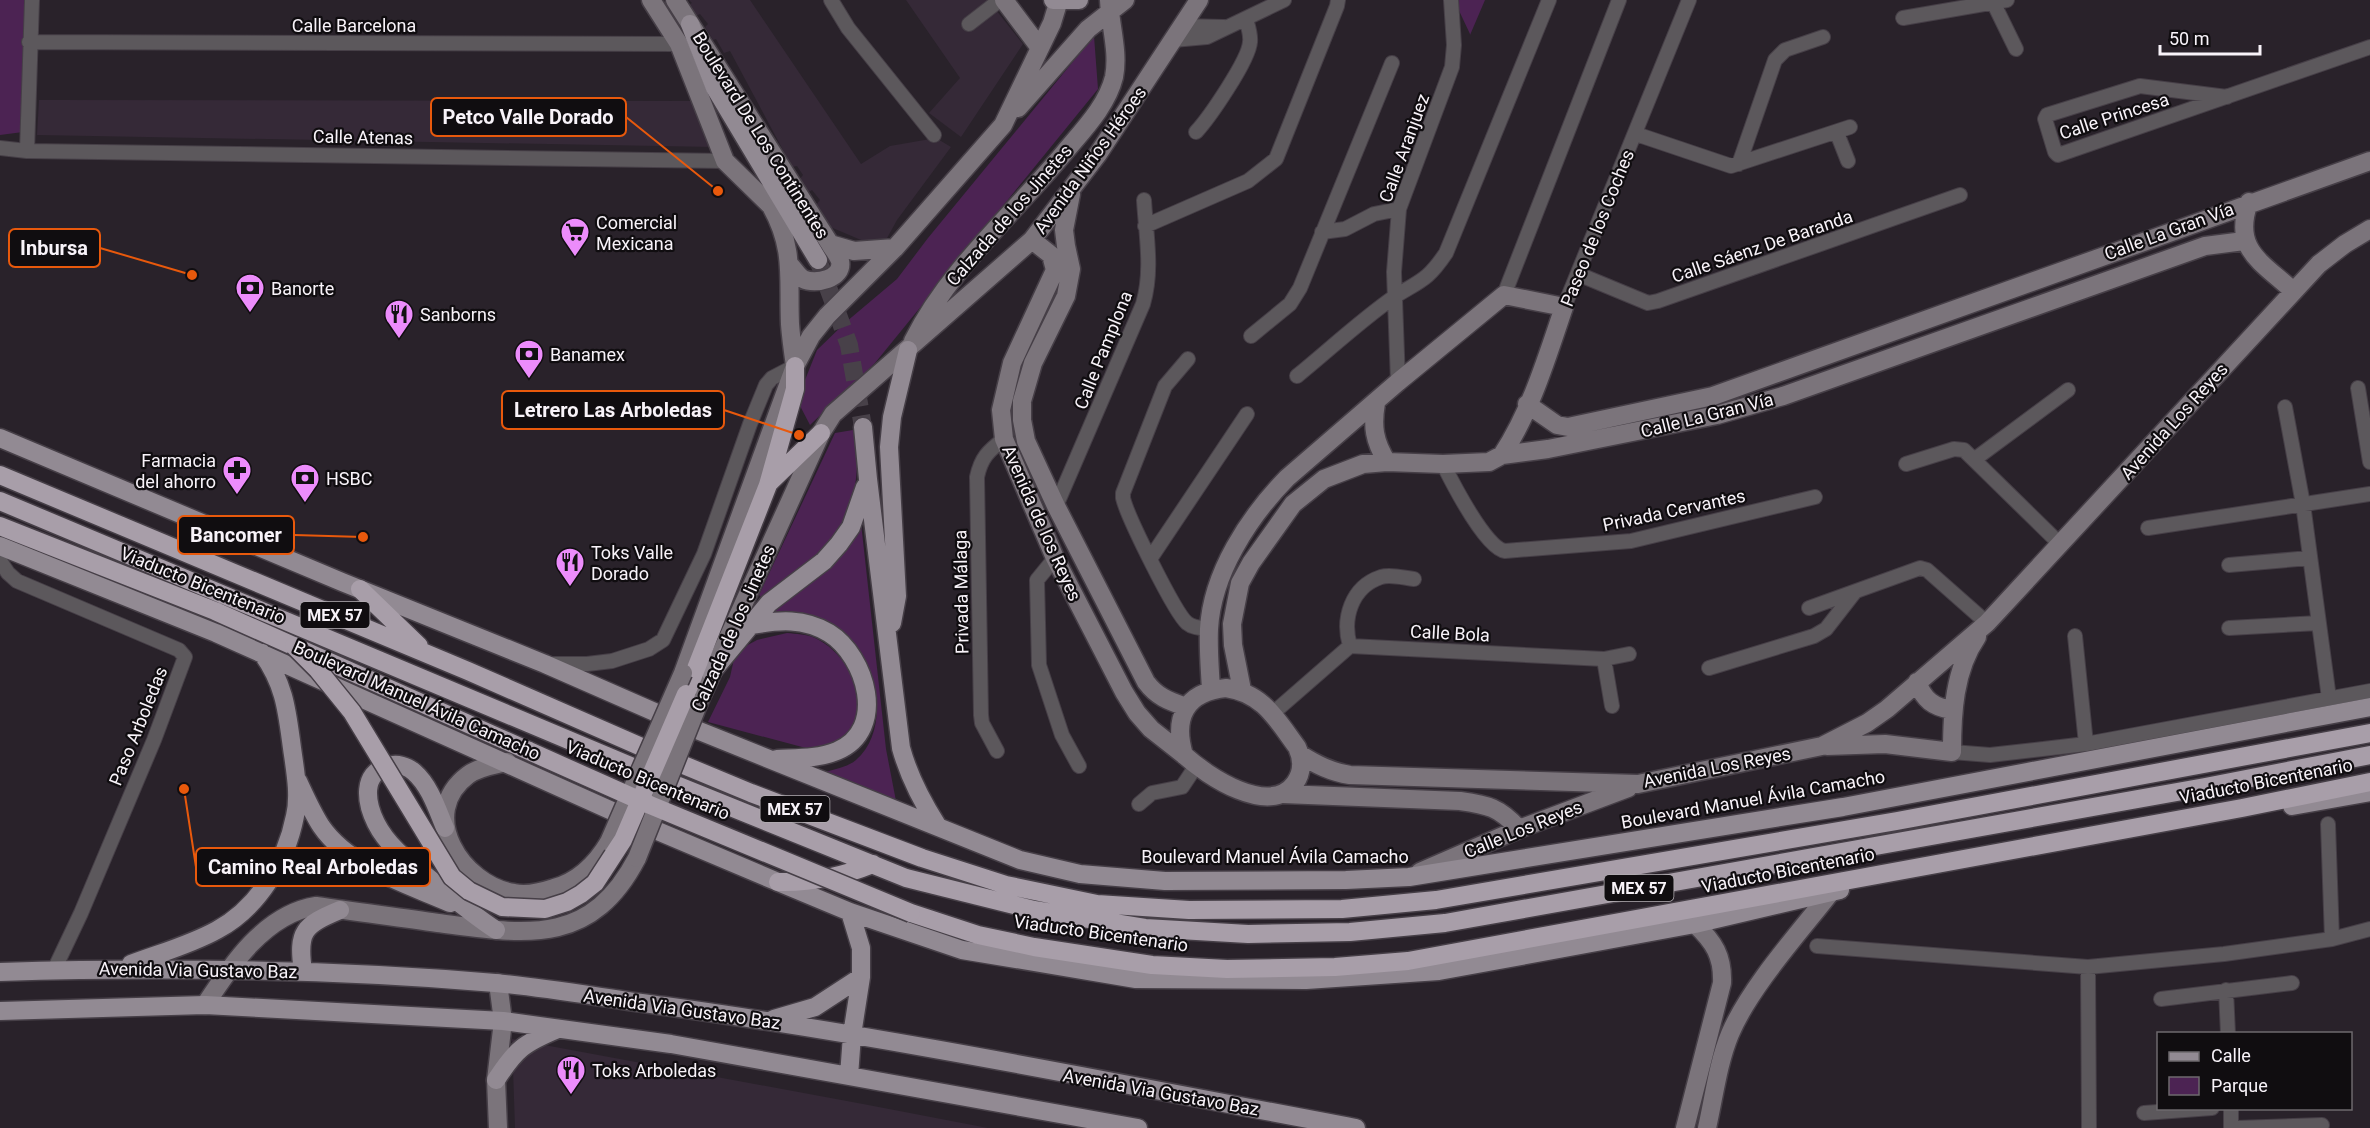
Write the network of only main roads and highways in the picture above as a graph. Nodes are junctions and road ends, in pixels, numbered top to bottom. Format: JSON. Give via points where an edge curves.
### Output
{"nodes":[{"id":1,"x":1057,"y":0,"type":"edge"},
{"id":2,"x":1079,"y":0,"type":"edge"},
{"id":3,"x":690,"y":24,"type":"road end"},
{"id":4,"x":818,"y":260,"type":"tunnel mouth"},
{"id":5,"x":908,"y":350,"type":"road end"},
{"id":6,"x":795,"y":366,"type":"road end"},
{"id":7,"x":863,"y":428,"type":"tunnel mouth"},
{"id":8,"x":821,"y":433,"type":"road end"},
{"id":9,"x":0,"y":438,"type":"edge"},
{"id":10,"x":0,"y":475,"type":"edge"},
{"id":11,"x":868,"y":479,"type":"junction"},
{"id":12,"x":768,"y":484,"type":"junction"},
{"id":13,"x":0,"y":501,"type":"edge"},
{"id":14,"x":0,"y":526,"type":"edge"},
{"id":15,"x":0,"y":546,"type":"edge"},
{"id":16,"x":360,"y":589,"type":"junction"},
{"id":17,"x":752,"y":625,"type":"junction"},
{"id":18,"x":888,"y":637,"type":"junction"},
{"id":19,"x":294,"y":646,"type":"junction"},
{"id":20,"x":262,"y":653,"type":"junction"},
{"id":21,"x":427,"y":653,"type":"junction"},
{"id":22,"x":711,"y":673,"type":"road end"},
{"id":23,"x":2370,"y":707,"type":"edge"},
{"id":24,"x":2370,"y":733,"type":"edge"},
{"id":25,"x":2370,"y":755,"type":"edge"},
{"id":26,"x":773,"y":759,"type":"junction"},
{"id":27,"x":296,"y":777,"type":"junction"},
{"id":28,"x":2370,"y":782,"type":"edge"},
{"id":29,"x":2370,"y":792,"type":"edge"},
{"id":30,"x":937,"y":825,"type":"junction"},
{"id":31,"x":445,"y":828,"type":"road end"},
{"id":32,"x":873,"y":864,"type":"junction"},
{"id":33,"x":778,"y":882,"type":"junction"},
{"id":34,"x":340,"y":910,"type":"road end"},
{"id":35,"x":466,"y":910,"type":"junction"},
{"id":36,"x":850,"y":912,"type":"junction"},
{"id":37,"x":496,"y":930,"type":"road end"},
{"id":38,"x":118,"y":968,"type":"junction"},
{"id":39,"x":303,"y":971,"type":"junction"},
{"id":40,"x":0,"y":972,"type":"edge"},
{"id":41,"x":861,"y":977,"type":"junction"},
{"id":42,"x":0,"y":1011,"type":"edge"},
{"id":43,"x":767,"y":1020,"type":"junction"},
{"id":44,"x":561,"y":1028,"type":"junction"},
{"id":45,"x":852,"y":1035,"type":"junction"},
{"id":46,"x":849,"y":1076,"type":"junction"},
{"id":47,"x":496,"y":1080,"type":"road end"},
{"id":48,"x":1096,"y":1124,"type":"edge"},
{"id":49,"x":1138,"y":1128,"type":"edge"},
{"id":50,"x":1356,"y":1128,"type":"edge"}],
"edges":[{"from":1,"to":2,"type":"main road"},
{"from":3,"to":4,"type":"main road","via":[[715,88]]},
{"from":5,"to":18,"type":"main road","via":[[889,447],[897,596]]},
{"from":6,"to":12,"type":"highway","via":[[795,389]]},
{"from":7,"to":11,"type":"main road"},
{"from":8,"to":12,"type":"highway"},
{"from":9,"to":16,"type":"main road","name":"Boulevard Manuel Ávila Camacho"},
{"from":10,"to":21,"type":"highway","number":"MEX 57"},
{"from":11,"to":17,"type":"main road","via":[[851,527],[839,544],[824,561],[769,603]]},
{"from":11,"to":18,"type":"main road"},
{"from":12,"to":19,"type":"highway","bridge":true,"via":[[693,698],[623,840],[595,883],[567,902],[545,909],[502,907],[469,891],[452,877],[352,712]]},
{"from":13,"to":32,"type":"highway","name":"Boulevard Manuel Ávila Camacho","number":"MEX 57"},
{"from":14,"to":19,"type":"highway","name":"Viaducto Bicentenario"},
{"from":15,"to":20,"type":"main road","name":"Boulevard Manuel Ávila Camacho"},
{"from":16,"to":21,"type":"highway"},
{"from":16,"to":26,"type":"main road","name":"Boulevard Manuel Ávila Camacho"},
{"from":17,"to":22,"type":"main road"},
{"from":17,"to":26,"type":"main road","via":[[788,620],[828,633],[846,646],[858,664],[865,686],[867,707],[863,726],[853,740],[838,751],[819,756]]},
{"from":18,"to":30,"type":"main road","via":[[906,765]]},
{"from":19,"to":28,"type":"highway","name":"Viaducto Bicentenario","bridge":true,"via":[[650,805],[911,913],[978,935],[1034,947],[1163,966],[1281,968],[1419,960]]},
{"from":20,"to":27,"type":"main road","via":[[282,689]]},
{"from":20,"to":33,"type":"main road","name":"Boulevard Manuel Ávila Camacho"},
{"from":21,"to":24,"type":"highway","number":"MEX 57","via":[[669,759],[922,858],[1006,885],[1097,904],[1188,910],[1342,909],[1486,893]]},
{"from":23,"to":30,"type":"main road","name":"Boulevard Manuel Ávila Camacho","via":[[1843,807],[1409,877],[1165,881],[1080,874],[1020,860]]},
{"from":25,"to":32,"type":"highway","name":"Boulevard Manuel Ávila Camacho","number":"MEX 57","via":[[1445,922],[1350,932],[1145,928],[1034,910],[906,878]]},
{"from":26,"to":30,"type":"main road","name":"Boulevard Manuel Ávila Camacho"},
{"from":27,"to":35,"type":"main road","via":[[321,826],[349,854]]},
{"from":27,"to":38,"type":"main road","via":[[296,815],[280,862],[266,886],[218,930]]},
{"from":29,"to":36,"type":"main road","name":"Boulevard Manuel Ávila Camacho","via":[[1439,970],[1306,980],[1136,979],[962,950]]},
{"from":31,"to":35,"type":"main road","via":[[413,771],[392,764],[376,770],[368,797],[371,812],[384,835],[413,866]]},
{"from":32,"to":33,"type":"highway","via":[[836,878]]},
{"from":33,"to":36,"type":"main road","name":"Boulevard Manuel Ávila Camacho"},
{"from":34,"to":39,"type":"main road","via":[[305,930],[300,939]]},
{"from":35,"to":37,"type":"main road"},
{"from":36,"to":41,"type":"main road","via":[[861,948]]},
{"from":38,"to":39,"type":"main road","name":"Avenida Via Gustavo Baz"},
{"from":38,"to":40,"type":"main road","name":"Avenida Via Gustavo Baz"},
{"from":39,"to":43,"type":"main road","name":"Avenida Via Gustavo Baz","via":[[498,983]]},
{"from":41,"to":43,"type":"main road","via":[[815,1007]]},
{"from":41,"to":45,"type":"main road"},
{"from":42,"to":44,"type":"main road","name":"Avenida Via Gustavo Baz","via":[[205,1005],[503,1021]]},
{"from":43,"to":45,"type":"main road","name":"Avenida Via Gustavo Baz"},
{"from":44,"to":46,"type":"main road","name":"Avenida Via Gustavo Baz"},
{"from":44,"to":47,"type":"main road","via":[[522,1047]]},
{"from":45,"to":46,"type":"main road"},
{"from":45,"to":50,"type":"main road","name":"Avenida Via Gustavo Baz"},
{"from":46,"to":48,"type":"main road","name":"Avenida Via Gustavo Baz"},
{"from":48,"to":49,"type":"main road","name":"Avenida Via Gustavo Baz"}]}
